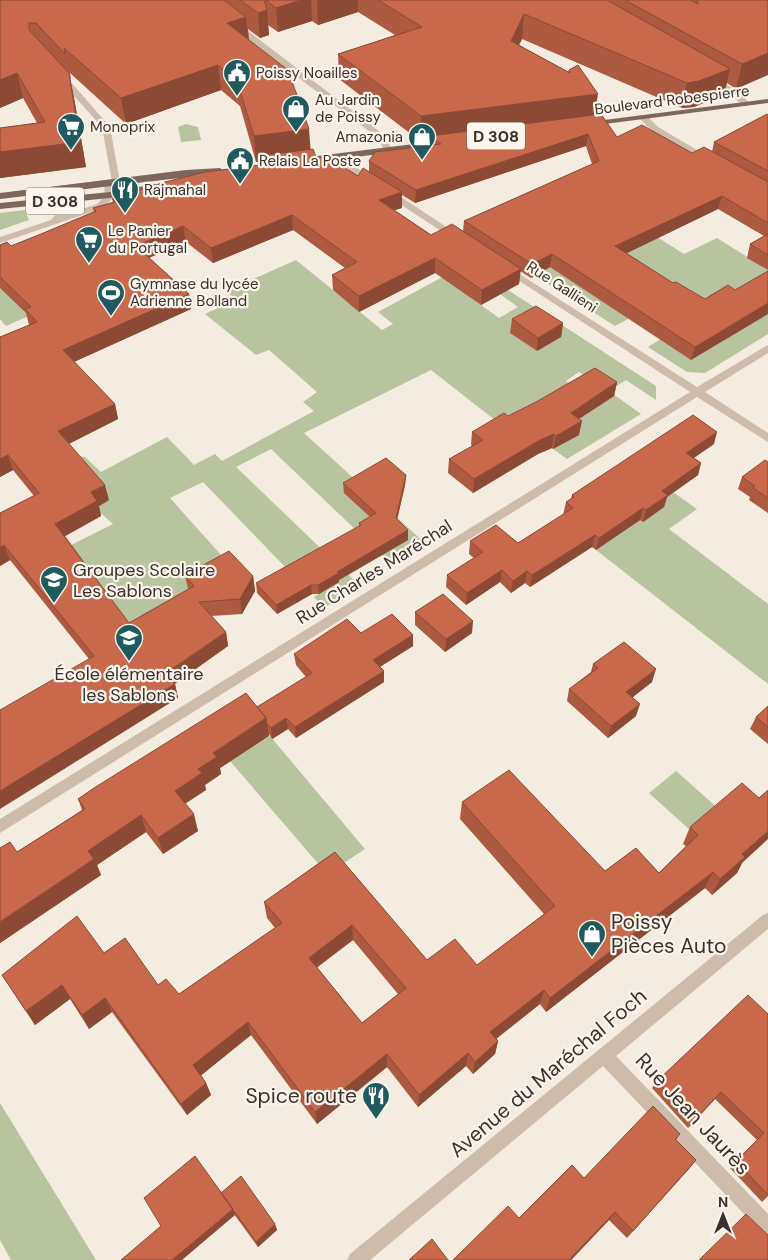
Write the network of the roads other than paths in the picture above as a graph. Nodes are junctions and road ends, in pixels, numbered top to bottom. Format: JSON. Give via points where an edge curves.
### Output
{"nodes":[{"id":1,"x":225,"y":18,"type":"edge"},
{"id":2,"x":51,"y":65,"type":"edge"},
{"id":3,"x":702,"y":75,"type":"edge"},
{"id":4,"x":768,"y":101,"type":"edge"},
{"id":5,"x":747,"y":104,"type":"junction"},
{"id":6,"x":643,"y":117,"type":"junction"},
{"id":7,"x":582,"y":125,"type":"edge"},
{"id":8,"x":455,"y":142,"type":"edge"},
{"id":9,"x":388,"y":150,"type":"junction"},
{"id":10,"x":344,"y":156,"type":"junction"},
{"id":11,"x":296,"y":162,"type":"edge"},
{"id":12,"x":716,"y":163,"type":"edge"},
{"id":13,"x":112,"y":182,"type":"junction"},
{"id":14,"x":65,"y":188,"type":"junction"},
{"id":15,"x":110,"y":195,"type":"junction"},
{"id":16,"x":0,"y":196,"type":"edge"},
{"id":17,"x":65,"y":200,"type":"junction"},
{"id":18,"x":0,"y":206,"type":"edge"},
{"id":19,"x":53,"y":223,"type":"junction"},
{"id":20,"x":0,"y":240,"type":"edge"},
{"id":21,"x":468,"y":244,"type":"edge"},
{"id":22,"x":501,"y":265,"type":"edge"},
{"id":23,"x":768,"y":348,"type":"edge"},
{"id":24,"x":696,"y":391,"type":"junction"},
{"id":25,"x":768,"y":438,"type":"edge"},
{"id":26,"x":0,"y":827,"type":"edge"},
{"id":27,"x":768,"y":920,"type":"edge"},
{"id":28,"x":604,"y":1055,"type":"junction"},
{"id":29,"x":768,"y":1227,"type":"edge"},
{"id":30,"x":356,"y":1260,"type":"edge"}],
"edges":[{"from":1,"to":9,"type":"street","via":[[381,137]]},
{"from":2,"to":13,"type":"street","via":[[106,126]]},
{"from":3,"to":5,"type":"street"},
{"from":4,"to":5,"type":"main road","name":"Boulevard Robespierre"},
{"from":5,"to":6,"type":"main road","name":"Boulevard Robespierre"},
{"from":6,"to":7,"type":"main road","name":"Boulevard Robespierre"},
{"from":6,"to":12,"type":"street","via":[[655,129]]},
{"from":8,"to":9,"type":"main road","number":"D 308"},
{"from":9,"to":10,"type":"main road","number":"D 308"},
{"from":10,"to":11,"type":"main road","number":"D 308"},
{"from":10,"to":21,"type":"street","via":[[350,168]]},
{"from":13,"to":14,"type":"main road","number":"D 308"},
{"from":13,"to":15,"type":"street"},
{"from":13,"to":15,"type":"main road","number":"D 308","via":[[228,170]]},
{"from":14,"to":16,"type":"main road","number":"D 308"},
{"from":14,"to":17,"type":"street"},
{"from":15,"to":17,"type":"main road","number":"D 308"},
{"from":15,"to":19,"type":"street","via":[[100,206]]},
{"from":17,"to":18,"type":"main road","number":"D 308"},
{"from":17,"to":19,"type":"street","via":[[65,208]]},
{"from":19,"to":20,"type":"street"},
{"from":22,"to":24,"type":"street","name":"Rue Gallieni"},
{"from":23,"to":24,"type":"street","name":"Rue Charles Maréchal"},
{"from":24,"to":25,"type":"street","name":"Rue Gallieni"},
{"from":24,"to":26,"type":"street","name":"Rue Charles Maréchal"},
{"from":27,"to":28,"type":"street","name":"Avenue du Maréchal Foch"},
{"from":28,"to":29,"type":"street","name":"Rue Jean Jaurès"},
{"from":28,"to":30,"type":"street","name":"Avenue du Maréchal Foch"}]}
